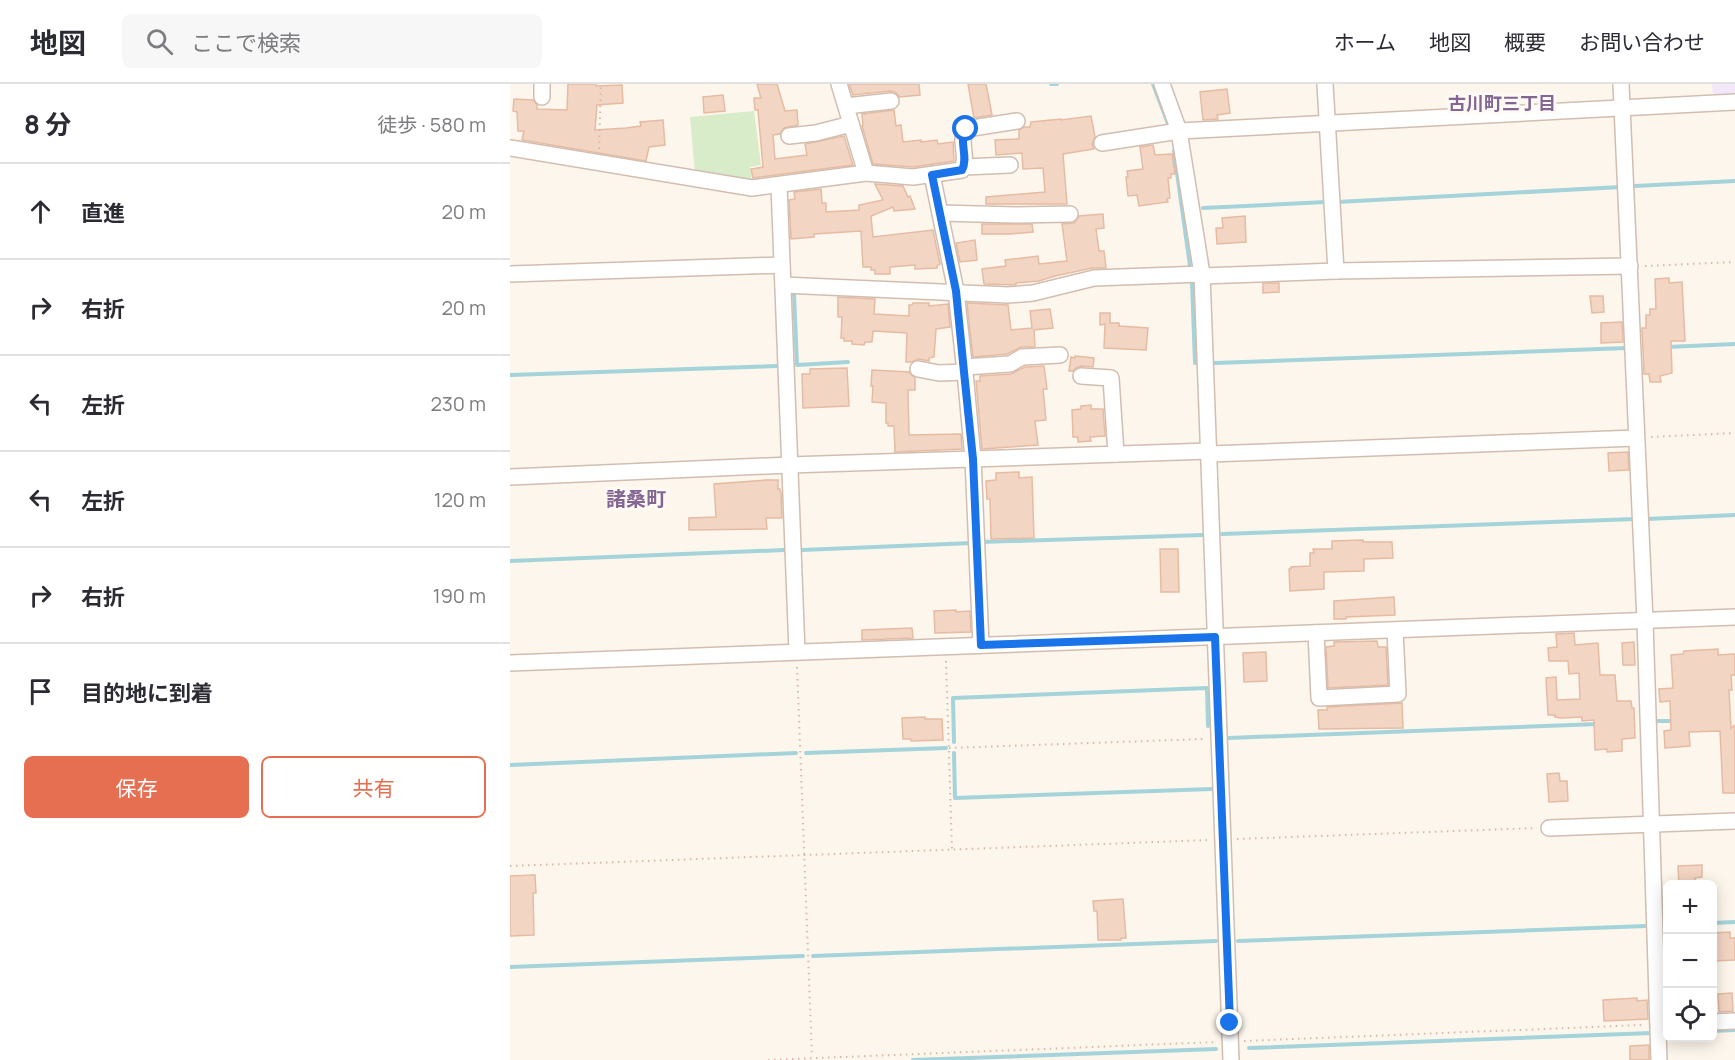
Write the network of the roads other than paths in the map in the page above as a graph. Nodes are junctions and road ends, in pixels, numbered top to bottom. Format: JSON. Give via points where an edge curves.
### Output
{"nodes":[{"id":1,"x":839,"y":84,"type":"edge"},
{"id":2,"x":1162,"y":84,"type":"edge"},
{"id":3,"x":1325,"y":84,"type":"edge"},
{"id":4,"x":1621,"y":84,"type":"edge"},
{"id":5,"x":891,"y":101,"type":"dead end"},
{"id":6,"x":1735,"y":102,"type":"edge"},
{"id":7,"x":846,"y":106,"type":"junction"},
{"id":8,"x":1622,"y":108,"type":"junction"},
{"id":9,"x":1017,"y":121,"type":"dead end"},
{"id":10,"x":851,"y":124,"type":"junction"},
{"id":11,"x":1328,"y":124,"type":"junction"},
{"id":12,"x":1179,"y":131,"type":"junction"},
{"id":13,"x":789,"y":136,"type":"dead end"},
{"id":14,"x":1102,"y":142,"type":"dead end"},
{"id":15,"x":510,"y":148,"type":"edge"},
{"id":16,"x":1010,"y":165,"type":"dead end"},
{"id":17,"x":964,"y":167,"type":"junction"},
{"id":18,"x":866,"y":173,"type":"junction"},
{"id":19,"x":932,"y":175,"type":"junction"},
{"id":20,"x":780,"y":185,"type":"junction"},
{"id":21,"x":940,"y":213,"type":"junction"},
{"id":22,"x":1070,"y":214,"type":"dead end"},
{"id":23,"x":782,"y":265,"type":"junction"},
{"id":24,"x":1630,"y":266,"type":"junction"},
{"id":25,"x":1336,"y":271,"type":"junction"},
{"id":26,"x":510,"y":274,"type":"edge"},
{"id":27,"x":1202,"y":275,"type":"junction"},
{"id":28,"x":783,"y":285,"type":"junction"},
{"id":29,"x":956,"y":291,"type":"junction"},
{"id":30,"x":1060,"y":355,"type":"dead end"},
{"id":31,"x":918,"y":369,"type":"dead end"},
{"id":32,"x":964,"y":369,"type":"junction"},
{"id":33,"x":1081,"y":376,"type":"dead end"},
{"id":34,"x":1636,"y":438,"type":"junction"},
{"id":35,"x":1209,"y":452,"type":"junction"},
{"id":36,"x":1116,"y":454,"type":"junction"},
{"id":37,"x":973,"y":459,"type":"junction"},
{"id":38,"x":790,"y":465,"type":"junction"},
{"id":39,"x":510,"y":477,"type":"edge"},
{"id":40,"x":1735,"y":617,"type":"edge"},
{"id":41,"x":1645,"y":621,"type":"junction"},
{"id":42,"x":1395,"y":630,"type":"junction"},
{"id":43,"x":1316,"y":633,"type":"junction"},
{"id":44,"x":1215,"y":637,"type":"junction"},
{"id":45,"x":981,"y":645,"type":"junction"},
{"id":46,"x":797,"y":652,"type":"junction"},
{"id":47,"x":510,"y":663,"type":"edge"},
{"id":48,"x":1735,"y":821,"type":"edge"},
{"id":49,"x":1650,"y":824,"type":"junction"},
{"id":50,"x":1549,"y":828,"type":"road end"},
{"id":51,"x":1735,"y":1021,"type":"edge"},
{"id":52,"x":1717,"y":1022,"type":"edge"},
{"id":53,"x":1662,"y":1024,"type":"edge"},
{"id":54,"x":1231,"y":1060,"type":"edge"},
{"id":55,"x":1659,"y":1060,"type":"edge"}],
"edges":[{"from":1,"to":7,"type":"street"},
{"from":2,"to":12,"type":"street"},
{"from":3,"to":11,"type":"street"},
{"from":4,"to":8,"type":"street"},
{"from":5,"to":7,"type":"street"},
{"from":6,"to":8,"type":"street"},
{"from":7,"to":10,"type":"street"},
{"from":8,"to":11,"type":"street"},
{"from":8,"to":24,"type":"street"},
{"from":9,"to":17,"type":"street","via":[[966,129]]},
{"from":10,"to":13,"type":"street"},
{"from":10,"to":18,"type":"street"},
{"from":11,"to":12,"type":"street"},
{"from":11,"to":25,"type":"street"},
{"from":12,"to":14,"type":"street"},
{"from":12,"to":27,"type":"street"},
{"from":15,"to":20,"type":"street","via":[[753,188]]},
{"from":16,"to":17,"type":"street"},
{"from":17,"to":19,"type":"street"},
{"from":18,"to":19,"type":"street"},
{"from":18,"to":20,"type":"street"},
{"from":19,"to":21,"type":"street"},
{"from":20,"to":23,"type":"street"},
{"from":21,"to":22,"type":"street"},
{"from":21,"to":29,"type":"street"},
{"from":23,"to":26,"type":"street"},
{"from":23,"to":28,"type":"street"},
{"from":24,"to":25,"type":"street"},
{"from":24,"to":34,"type":"street"},
{"from":25,"to":27,"type":"street"},
{"from":27,"to":29,"type":"street","via":[[1094,278],[1008,295]]},
{"from":27,"to":35,"type":"street"},
{"from":28,"to":29,"type":"street"},
{"from":28,"to":38,"type":"street"},
{"from":29,"to":32,"type":"street"},
{"from":30,"to":32,"type":"street","via":[[1022,357],[1010,364]]},
{"from":31,"to":32,"type":"street"},
{"from":32,"to":37,"type":"street"},
{"from":33,"to":36,"type":"street","via":[[1111,378]]},
{"from":34,"to":35,"type":"street"},
{"from":34,"to":41,"type":"street"},
{"from":35,"to":36,"type":"street"},
{"from":35,"to":44,"type":"street"},
{"from":36,"to":37,"type":"street"},
{"from":37,"to":38,"type":"street"},
{"from":37,"to":45,"type":"street"},
{"from":38,"to":39,"type":"street"},
{"from":38,"to":46,"type":"street"},
{"from":40,"to":41,"type":"street"},
{"from":41,"to":42,"type":"street"},
{"from":41,"to":49,"type":"street"},
{"from":42,"to":43,"type":"street"},
{"from":42,"to":43,"type":"street","via":[[1398,694],[1319,698]]},
{"from":43,"to":44,"type":"street"},
{"from":44,"to":45,"type":"street"},
{"from":44,"to":54,"type":"street"},
{"from":45,"to":46,"type":"street"},
{"from":46,"to":47,"type":"street"},
{"from":48,"to":49,"type":"street"},
{"from":49,"to":50,"type":"street"},
{"from":49,"to":53,"type":"street"},
{"from":51,"to":52,"type":"street"},
{"from":53,"to":55,"type":"street"}]}
